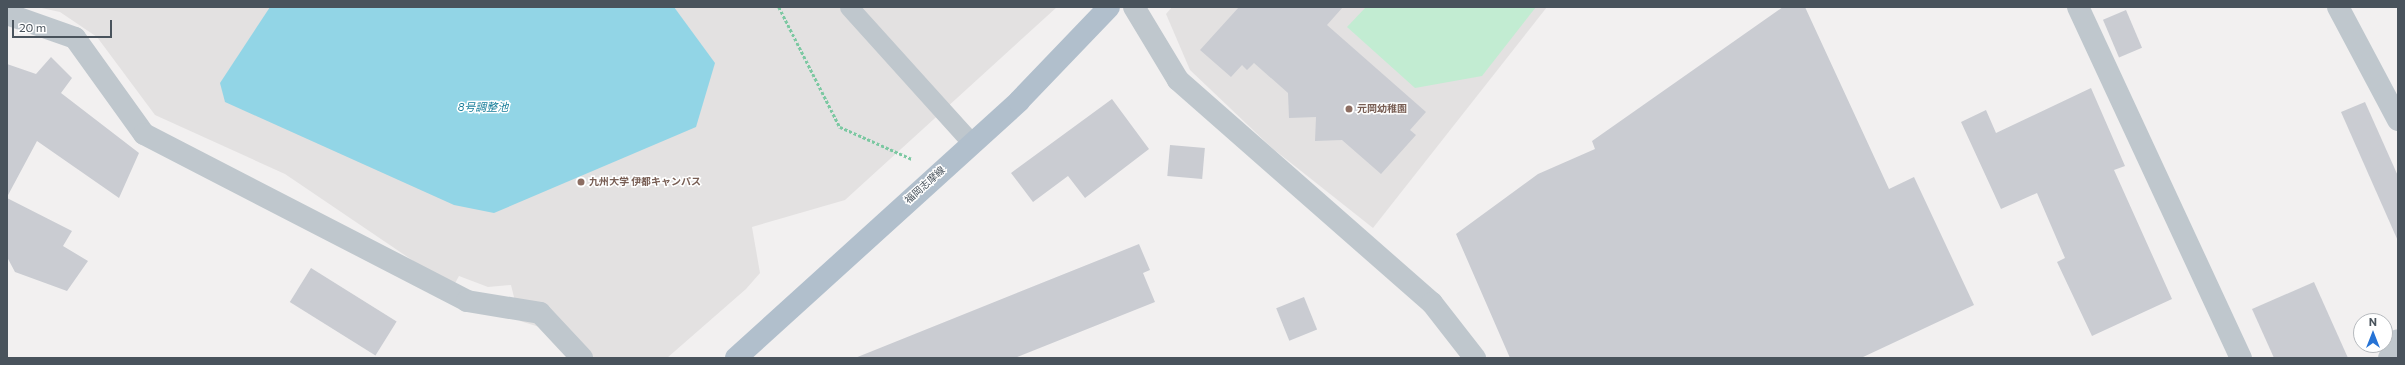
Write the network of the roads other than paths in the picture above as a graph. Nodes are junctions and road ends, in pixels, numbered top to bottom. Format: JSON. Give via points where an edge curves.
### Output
{"nodes":[{"id":1,"x":848,"y":7,"type":"edge"},
{"id":2,"x":1109,"y":7,"type":"edge"},
{"id":3,"x":1134,"y":7,"type":"edge"},
{"id":4,"x":2078,"y":7,"type":"edge"},
{"id":5,"x":2338,"y":7,"type":"edge"},
{"id":6,"x":7,"y":14,"type":"edge"},
{"id":7,"x":2398,"y":120,"type":"edge"},
{"id":8,"x":972,"y":143,"type":"junction"},
{"id":9,"x":2398,"y":340,"type":"edge"},
{"id":10,"x":582,"y":358,"type":"edge"},
{"id":11,"x":736,"y":358,"type":"edge"},
{"id":12,"x":1475,"y":358,"type":"edge"},
{"id":13,"x":2241,"y":358,"type":"edge"},
{"id":14,"x":2389,"y":358,"type":"edge"}],
"edges":[{"from":1,"to":8,"type":"lane"},
{"from":2,"to":8,"type":"main road","name":"福岡志摩線","via":[[1019,101]]},
{"from":3,"to":12,"type":"street","via":[[1178,80],[1432,303]]},
{"from":4,"to":13,"type":"street"},
{"from":5,"to":7,"type":"street"},
{"from":6,"to":10,"type":"street","via":[[75,38],[144,134],[467,301],[540,313]]},
{"from":8,"to":11,"type":"main road","name":"福岡志摩線"},
{"from":9,"to":14,"type":"street"}]}
